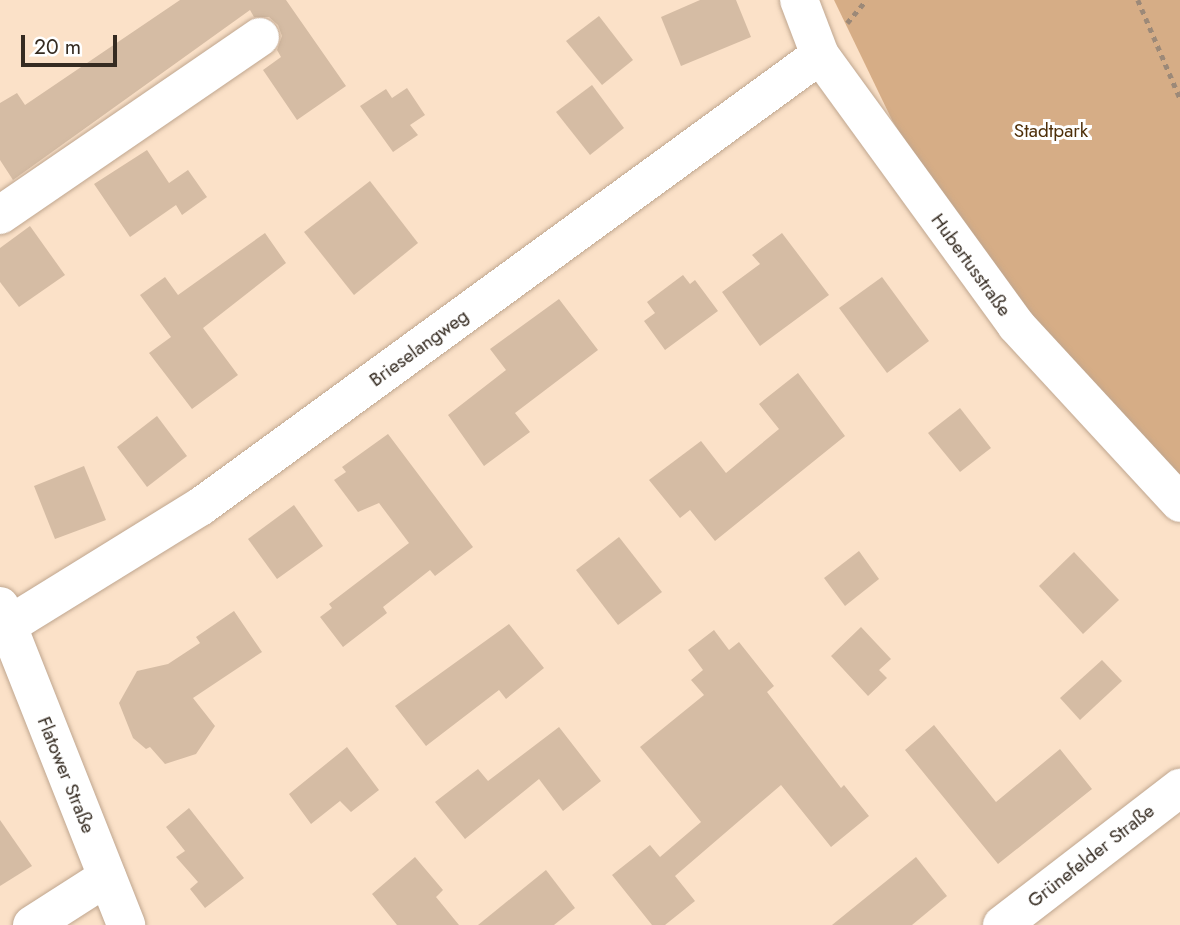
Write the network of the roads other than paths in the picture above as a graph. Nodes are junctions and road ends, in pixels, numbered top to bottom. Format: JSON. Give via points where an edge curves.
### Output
{"nodes":[{"id":1,"x":799,"y":0,"type":"edge"},
{"id":2,"x":260,"y":37,"type":"dead end"},
{"id":3,"x":820,"y":55,"type":"junction"},
{"id":4,"x":0,"y":215,"type":"edge"},
{"id":5,"x":1180,"y":503,"type":"edge"},
{"id":6,"x":3,"y":616,"type":"edge"},
{"id":7,"x":1180,"y":788,"type":"edge"},
{"id":8,"x":107,"y":877,"type":"junction"},
{"id":9,"x":32,"y":925,"type":"edge"},
{"id":10,"x":126,"y":925,"type":"edge"},
{"id":11,"x":1002,"y":925,"type":"edge"}],
"edges":[{"from":1,"to":3,"type":"street","name":"Hubertusstraße"},
{"from":2,"to":4,"type":"street"},
{"from":3,"to":5,"type":"street","name":"Hubertusstraße","via":[[1016,325]]},
{"from":3,"to":6,"type":"street","name":"Brieselangweg","via":[[200,507]]},
{"from":6,"to":8,"type":"street","name":"Flatower Straße"},
{"from":7,"to":11,"type":"street","name":"Grünefelder Straße"},
{"from":8,"to":9,"type":"street"},
{"from":8,"to":10,"type":"street","name":"Flatower Straße"}]}
